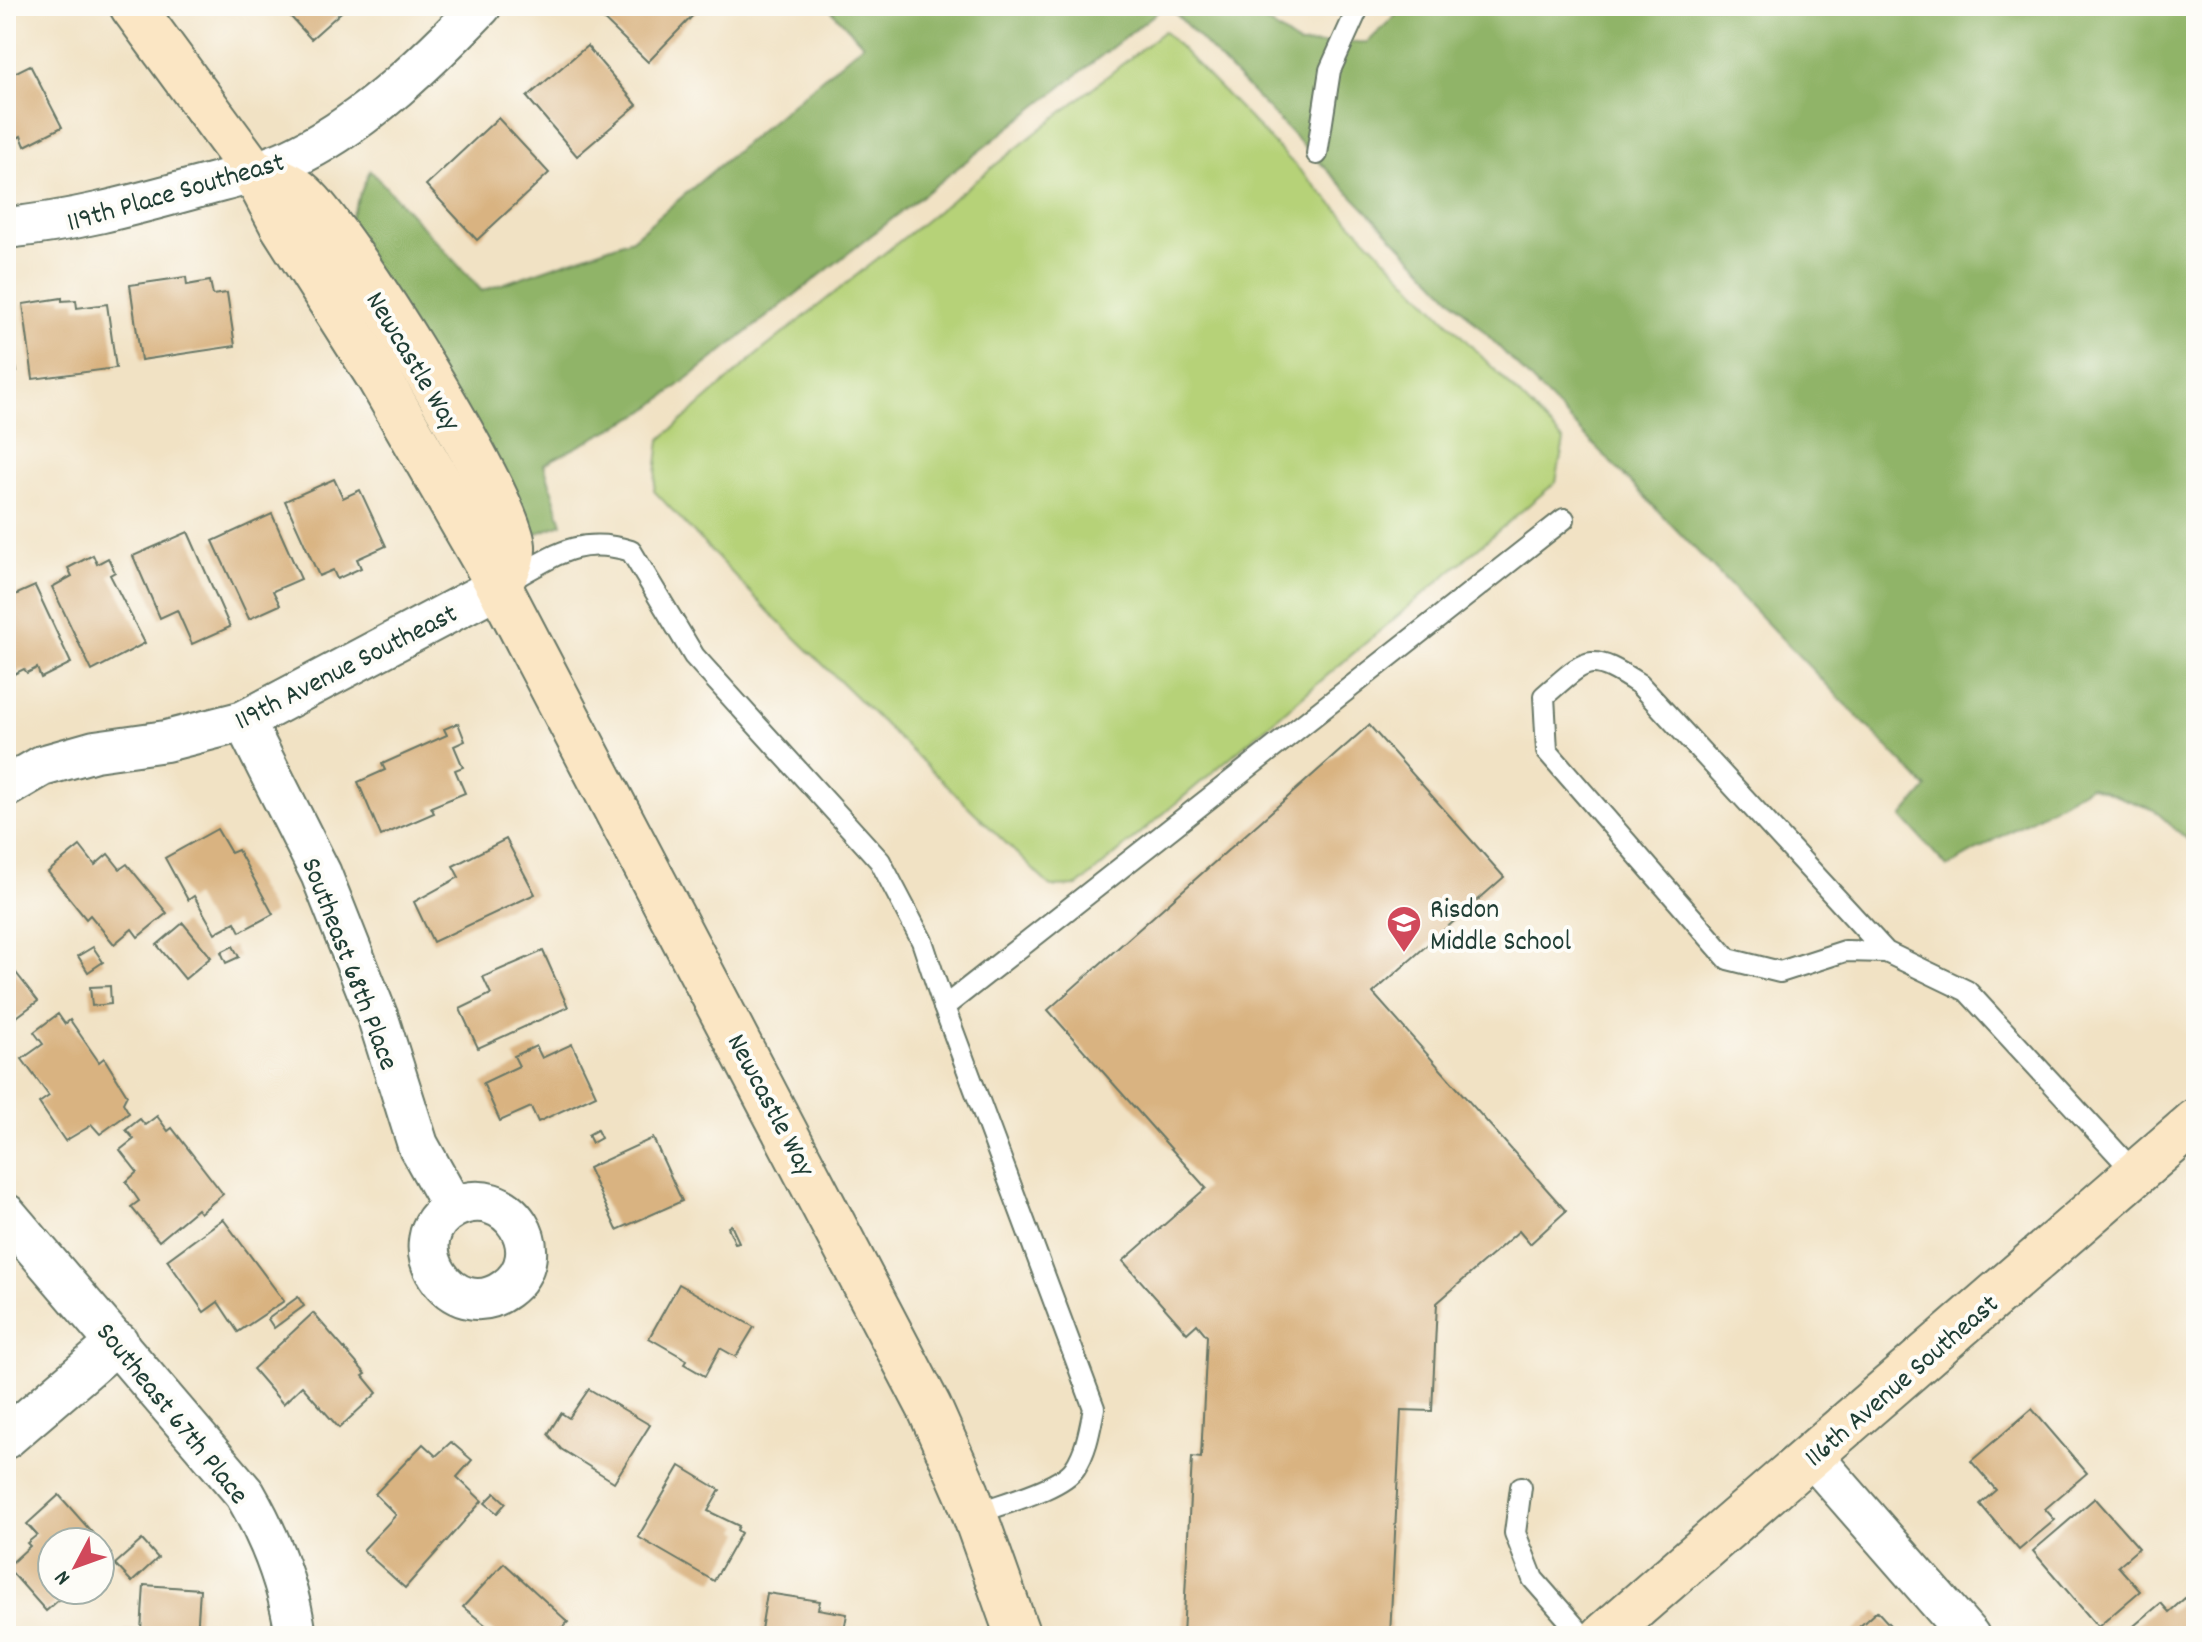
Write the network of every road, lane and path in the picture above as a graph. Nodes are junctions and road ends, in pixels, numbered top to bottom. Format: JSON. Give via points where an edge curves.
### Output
{"nodes":[{"id":1,"x":132,"y":6,"type":"edge"},
{"id":2,"x":481,"y":6,"type":"edge"},
{"id":3,"x":1359,"y":6,"type":"edge"},
{"id":4,"x":1317,"y":154,"type":"dead end"},
{"id":5,"x":254,"y":172,"type":"junction"},
{"id":6,"x":6,"y":228,"type":"edge"},
{"id":7,"x":1564,"y":519,"type":"dead end"},
{"id":8,"x":499,"y":586,"type":"junction"},
{"id":9,"x":244,"y":721,"type":"junction"},
{"id":10,"x":6,"y":787,"type":"edge"},
{"id":11,"x":1886,"y":952,"type":"junction"},
{"id":12,"x":944,"y":1007,"type":"junction"},
{"id":13,"x":2196,"y":1121,"type":"edge"},
{"id":14,"x":2136,"y":1174,"type":"junction"},
{"id":15,"x":453,"y":1208,"type":"junction"},
{"id":16,"x":6,"y":1214,"type":"edge"},
{"id":17,"x":118,"y":1342,"type":"junction"},
{"id":18,"x":6,"y":1438,"type":"edge"},
{"id":19,"x":1812,"y":1456,"type":"junction"},
{"id":20,"x":1521,"y":1487,"type":"dead end"},
{"id":21,"x":975,"y":1514,"type":"junction"},
{"id":22,"x":296,"y":1636,"type":"edge"},
{"id":23,"x":1018,"y":1636,"type":"edge"},
{"id":24,"x":1583,"y":1636,"type":"edge"},
{"id":25,"x":1603,"y":1636,"type":"edge"},
{"id":26,"x":1969,"y":1636,"type":"edge"}],
"edges":[{"from":1,"to":5,"type":"main road","name":"Newcastle Way"},
{"from":2,"to":5,"type":"street","name":"119th Place Southeast","via":[[351,123],[302,153]]},
{"from":3,"to":4,"type":"lane","via":[[1330,70]]},
{"from":5,"to":6,"type":"street","name":"119th Place Southeast","via":[[63,223]]},
{"from":5,"to":8,"type":"main road","name":"Newcastle Way"},
{"from":7,"to":12,"type":"lane"},
{"from":8,"to":9,"type":"street","name":"119th Avenue Southeast"},
{"from":8,"to":12,"type":"lane","via":[[583,544],[604,543],[631,551],[694,656],[880,861],[922,941]]},
{"from":8,"to":21,"type":"main road","name":"Newcastle Way","via":[[873,1297]]},
{"from":9,"to":10,"type":"street","name":"119th Avenue Southeast","via":[[166,741],[95,751],[42,766]]},
{"from":9,"to":15,"type":"street","name":"Southeast 68th Place","via":[[321,874],[378,1018],[418,1145]]},
{"from":11,"to":11,"type":"lane","via":[[1845,951],[1780,972],[1728,959],[1547,751],[1544,696],[1581,664],[1604,662],[1639,684]]},
{"from":11,"to":14,"type":"lane","via":[[1967,991]]},
{"from":12,"to":21,"type":"lane","via":[[1094,1408],[1085,1447],[1075,1469],[1062,1481]]},
{"from":13,"to":14,"type":"main road","name":"116th Avenue Southeast"},
{"from":14,"to":19,"type":"main road","name":"116th Avenue Southeast"},
{"from":15,"to":15,"type":"street","via":[[436,1223],[429,1239],[433,1272],[450,1291],[474,1299],[515,1295],[525,1261],[521,1228],[496,1205],[479,1201]]},
{"from":16,"to":17,"type":"street","name":"Southeast 67th Place"},
{"from":17,"to":18,"type":"street"},
{"from":17,"to":22,"type":"street","name":"Southeast 67th Place","via":[[245,1494],[268,1534],[291,1601]]},
{"from":19,"to":25,"type":"main road","name":"116th Avenue Southeast"},
{"from":19,"to":26,"type":"street"},
{"from":20,"to":24,"type":"lane","via":[[1515,1533],[1533,1579]]},
{"from":21,"to":23,"type":"main road","name":"Newcastle Way"}]}
